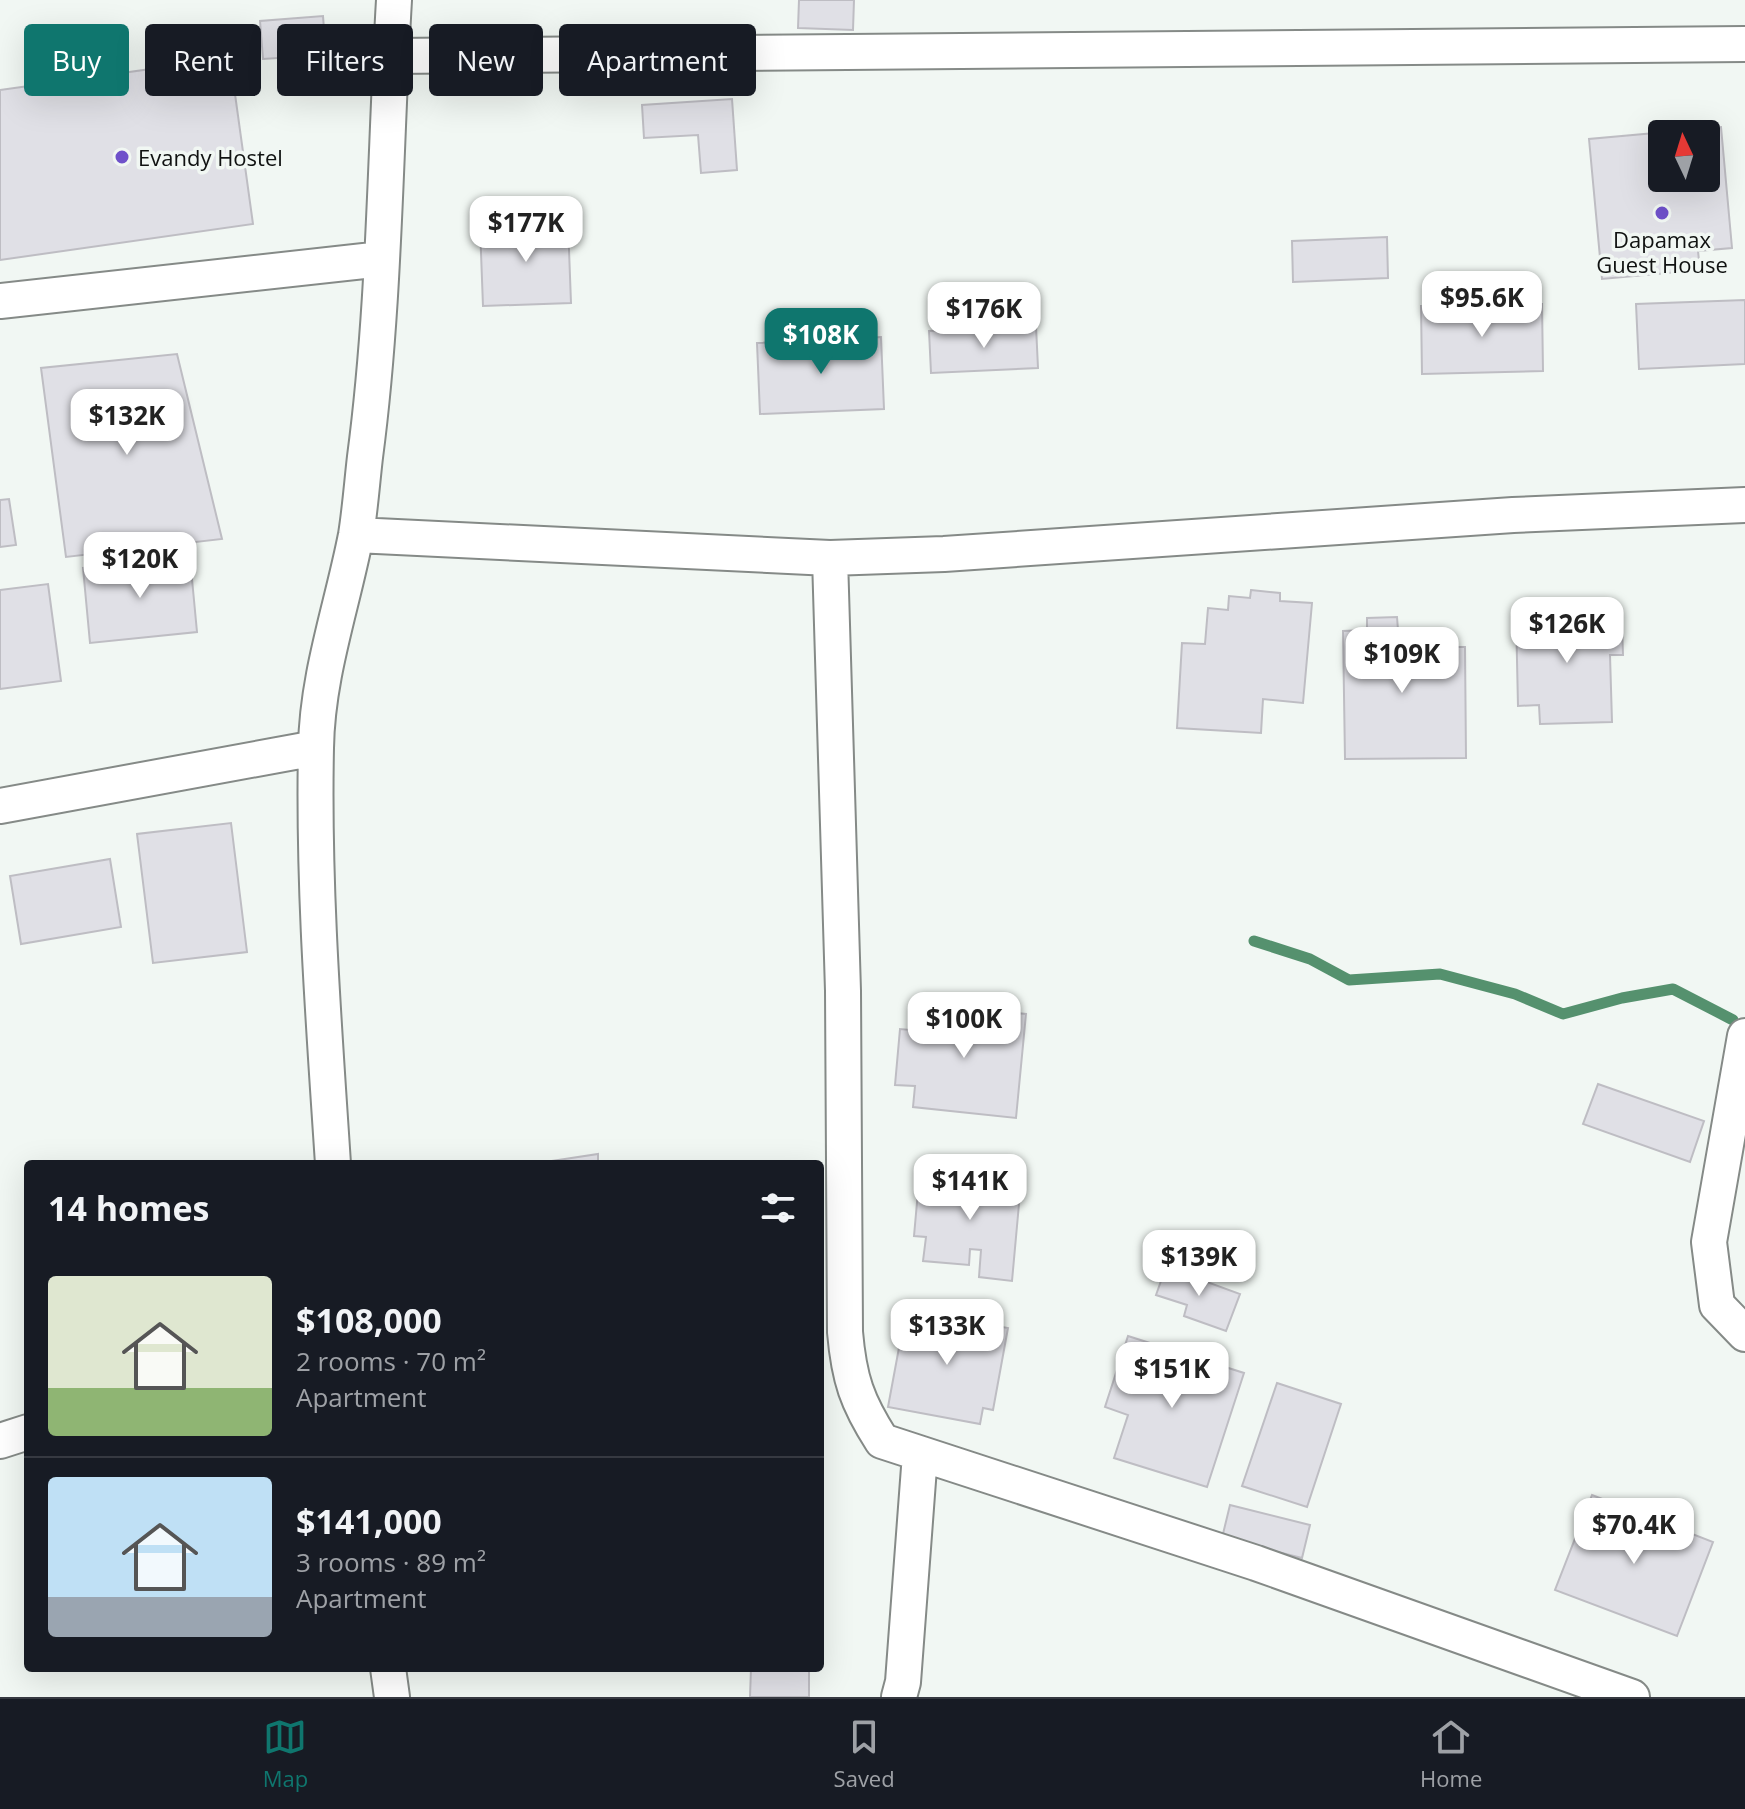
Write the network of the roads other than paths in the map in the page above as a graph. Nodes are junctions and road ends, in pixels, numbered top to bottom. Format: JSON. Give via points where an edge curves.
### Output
{"nodes":[{"id":1,"x":394,"y":0,"type":"edge"},
{"id":2,"x":392,"y":24,"type":"edge"},
{"id":3,"x":1745,"y":44,"type":"edge"},
{"id":4,"x":413,"y":56,"type":"edge"},
{"id":5,"x":388,"y":96,"type":"edge"},
{"id":6,"x":382,"y":259,"type":"junction"},
{"id":7,"x":0,"y":301,"type":"edge"},
{"id":8,"x":1745,"y":505,"type":"edge"},
{"id":9,"x":356,"y":535,"type":"junction"},
{"id":10,"x":830,"y":558,"type":"junction"},
{"id":11,"x":316,"y":748,"type":"junction"},
{"id":12,"x":0,"y":806,"type":"edge"},
{"id":13,"x":1745,"y":1036,"type":"edge"},
{"id":14,"x":333,"y":1160,"type":"edge"},
{"id":15,"x":1745,"y":1334,"type":"edge"},
{"id":16,"x":24,"y":1433,"type":"edge"},
{"id":17,"x":0,"y":1440,"type":"edge"},
{"id":18,"x":920,"y":1454,"type":"junction"},
{"id":19,"x":389,"y":1672,"type":"edge"},
{"id":20,"x":392,"y":1697,"type":"edge"},
{"id":21,"x":899,"y":1697,"type":"edge"},
{"id":22,"x":1632,"y":1697,"type":"edge"}],
"edges":[{"from":1,"to":2,"type":"street"},
{"from":3,"to":4,"type":"street"},
{"from":5,"to":6,"type":"street"},
{"from":6,"to":7,"type":"street"},
{"from":6,"to":9,"type":"street"},
{"from":8,"to":10,"type":"street"},
{"from":9,"to":10,"type":"street"},
{"from":9,"to":11,"type":"street","via":[[332,629]]},
{"from":10,"to":18,"type":"street","via":[[848,1369],[859,1405],[882,1441]]},
{"from":11,"to":12,"type":"street"},
{"from":11,"to":14,"type":"street","via":[[321,982]]},
{"from":13,"to":15,"type":"street","via":[[1709,1242],[1717,1305]]},
{"from":16,"to":17,"type":"street"},
{"from":18,"to":21,"type":"street"},
{"from":18,"to":22,"type":"street","via":[[1256,1563]]},
{"from":19,"to":20,"type":"street"}]}
